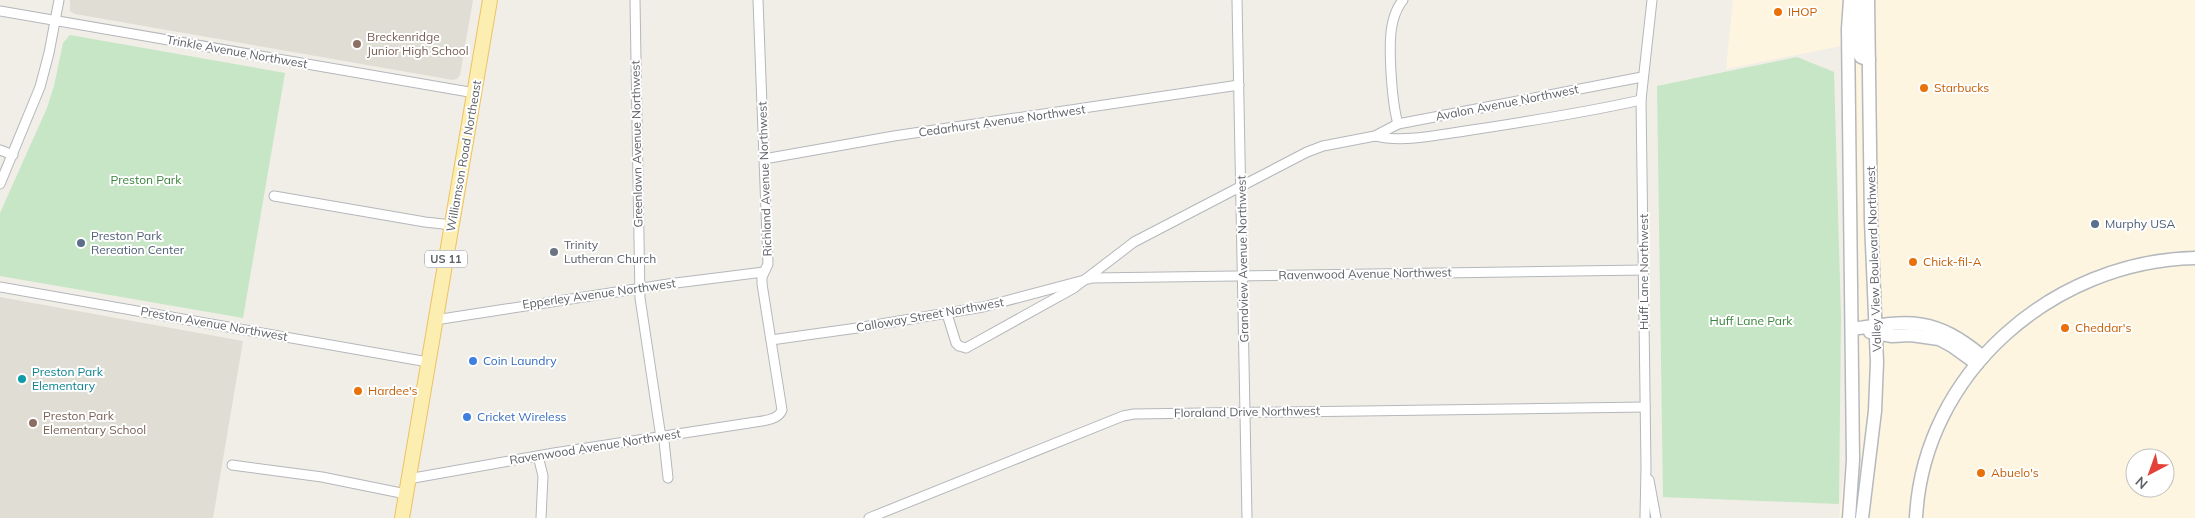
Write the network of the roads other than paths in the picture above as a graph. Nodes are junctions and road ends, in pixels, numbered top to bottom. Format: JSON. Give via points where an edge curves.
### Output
{"nodes":[{"id":1,"x":59,"y":0,"type":"edge"},
{"id":2,"x":490,"y":0,"type":"edge"},
{"id":3,"x":635,"y":0,"type":"edge"},
{"id":4,"x":758,"y":0,"type":"edge"},
{"id":5,"x":1237,"y":0,"type":"edge"},
{"id":6,"x":1403,"y":0,"type":"edge"},
{"id":7,"x":1652,"y":0,"type":"edge"},
{"id":8,"x":1850,"y":0,"type":"edge"},
{"id":9,"x":1859,"y":0,"type":"edge"},
{"id":10,"x":1868,"y":0,"type":"edge"},
{"id":11,"x":0,"y":11,"type":"edge"},
{"id":12,"x":55,"y":21,"type":"junction"},
{"id":13,"x":1869,"y":60,"type":"junction"},
{"id":14,"x":1642,"y":77,"type":"junction"},
{"id":15,"x":1239,"y":85,"type":"junction"},
{"id":16,"x":475,"y":92,"type":"junction"},
{"id":17,"x":1642,"y":100,"type":"junction"},
{"id":18,"x":1398,"y":124,"type":"junction"},
{"id":19,"x":1375,"y":136,"type":"junction"},
{"id":20,"x":0,"y":150,"type":"edge"},
{"id":21,"x":13,"y":155,"type":"junction"},
{"id":22,"x":764,"y":159,"type":"junction"},
{"id":23,"x":0,"y":184,"type":"edge"},
{"id":24,"x":1242,"y":186,"type":"junction"},
{"id":25,"x":274,"y":196,"type":"dead end"},
{"id":26,"x":452,"y":225,"type":"junction"},
{"id":27,"x":2195,"y":258,"type":"edge"},
{"id":28,"x":1644,"y":270,"type":"junction"},
{"id":29,"x":764,"y":272,"type":"junction"},
{"id":30,"x":1244,"y":276,"type":"junction"},
{"id":31,"x":1086,"y":279,"type":"junction"},
{"id":32,"x":0,"y":287,"type":"edge"},
{"id":33,"x":640,"y":288,"type":"junction"},
{"id":34,"x":947,"y":314,"type":"junction"},
{"id":35,"x":435,"y":320,"type":"junction"},
{"id":36,"x":1852,"y":329,"type":"junction"},
{"id":37,"x":1876,"y":329,"type":"junction"},
{"id":38,"x":1958,"y":338,"type":"junction"},
{"id":39,"x":2001,"y":338,"type":"junction"},
{"id":40,"x":771,"y":340,"type":"junction"},
{"id":41,"x":1943,"y":342,"type":"junction"},
{"id":42,"x":1980,"y":361,"type":"junction"},
{"id":43,"x":428,"y":362,"type":"junction"},
{"id":44,"x":1959,"y":388,"type":"junction"},
{"id":45,"x":1645,"y":407,"type":"junction"},
{"id":46,"x":1245,"y":412,"type":"junction"},
{"id":47,"x":780,"y":414,"type":"joint"},
{"id":48,"x":662,"y":436,"type":"junction"},
{"id":49,"x":538,"y":456,"type":"junction"},
{"id":50,"x":232,"y":465,"type":"dead end"},
{"id":51,"x":1646,"y":467,"type":"junction"},
{"id":52,"x":1852,"y":473,"type":"junction"},
{"id":53,"x":668,"y":478,"type":"dead end"},
{"id":54,"x":408,"y":479,"type":"junction"},
{"id":55,"x":406,"y":494,"type":"junction"},
{"id":56,"x":402,"y":518,"type":"edge"},
{"id":57,"x":541,"y":518,"type":"edge"},
{"id":58,"x":869,"y":518,"type":"edge"},
{"id":59,"x":1247,"y":518,"type":"edge"},
{"id":60,"x":1644,"y":518,"type":"edge"},
{"id":61,"x":1656,"y":518,"type":"edge"},
{"id":62,"x":1849,"y":518,"type":"edge"},
{"id":63,"x":1856,"y":518,"type":"edge"},
{"id":64,"x":1862,"y":518,"type":"edge"},
{"id":65,"x":1916,"y":518,"type":"edge"}],
"edges":[{"from":1,"to":12,"type":"street"},
{"from":2,"to":16,"type":"main road","name":"Williamson Road Northeast","number":"US 11"},
{"from":3,"to":33,"type":"street","name":"Greenlawn Avenue Northwest"},
{"from":4,"to":22,"type":"street","name":"Richland Avenue Northwest"},
{"from":5,"to":15,"type":"street","name":"Grandview Avenue Northwest"},
{"from":6,"to":18,"type":"street","via":[[1396,11],[1391,33],[1393,98]]},
{"from":7,"to":14,"type":"street","name":"Huff Lane Northwest"},
{"from":8,"to":36,"type":"main road","name":"Valley View Boulevard Northwest"},
{"from":9,"to":13,"type":"main road","via":[[1858,52]]},
{"from":10,"to":13,"type":"main road","name":"Valley View Boulevard Northwest"},
{"from":11,"to":12,"type":"street","name":"Trinkle Avenue Northwest"},
{"from":12,"to":16,"type":"street","name":"Trinkle Avenue Northwest"},
{"from":12,"to":21,"type":"street","via":[[40,87]]},
{"from":13,"to":37,"type":"main road","name":"Valley View Boulevard Northwest"},
{"from":14,"to":17,"type":"street","name":"Huff Lane Northwest"},
{"from":14,"to":18,"type":"street","name":"Avalon Avenue Northwest"},
{"from":15,"to":22,"type":"street","name":"Cedarhurst Avenue Northwest","via":[[894,136]]},
{"from":15,"to":24,"type":"street","name":"Grandview Avenue Northwest"},
{"from":16,"to":26,"type":"main road","name":"Williamson Road Northeast","number":"US 11"},
{"from":17,"to":19,"type":"street","name":"Avalon Avenue Northwest","via":[[1497,127],[1402,138]]},
{"from":17,"to":28,"type":"street","name":"Huff Lane Northwest"},
{"from":18,"to":19,"type":"street","name":"Avalon Avenue Northwest"},
{"from":19,"to":24,"type":"street","name":"Avalon Avenue Northwest","via":[[1307,152]]},
{"from":20,"to":21,"type":"street"},
{"from":21,"to":23,"type":"street"},
{"from":22,"to":29,"type":"street","name":"Richland Avenue Northwest","via":[[768,264]]},
{"from":24,"to":30,"type":"street","name":"Grandview Avenue Northwest"},
{"from":24,"to":31,"type":"street","name":"Avalon Avenue Northwest","via":[[1134,242]]},
{"from":25,"to":26,"type":"street"},
{"from":26,"to":35,"type":"main road","name":"Williamson Road Northeast","number":"US 11"},
{"from":27,"to":39,"type":"main road","via":[[2138,264],[2093,278],[2038,308]]},
{"from":28,"to":30,"type":"street","name":"Ravenwood Avenue Northwest"},
{"from":28,"to":45,"type":"street","name":"Huff Lane Northwest"},
{"from":29,"to":33,"type":"street","name":"Epperley Avenue Northwest"},
{"from":29,"to":40,"type":"street","name":"Richland Avenue Northwest","via":[[762,284]]},
{"from":30,"to":31,"type":"street","name":"Ravenwood Avenue Northwest"},
{"from":30,"to":46,"type":"street","name":"Grandview Avenue Northwest"},
{"from":31,"to":34,"type":"street","name":"Calloway Street Northwest"},
{"from":31,"to":34,"type":"street","name":"Avalon Avenue Northwest","via":[[966,348],[956,343]]},
{"from":32,"to":43,"type":"street","name":"Preston Avenue Northwest"},
{"from":33,"to":35,"type":"street","name":"Epperley Avenue Northwest"},
{"from":33,"to":48,"type":"street","name":"Greenlawn Avenue Northwest"},
{"from":34,"to":40,"type":"street","name":"Calloway Street Northwest"},
{"from":35,"to":43,"type":"main road","name":"Williamson Road Northeast","number":"US 11"},
{"from":36,"to":37,"type":"main road"},
{"from":36,"to":52,"type":"main road","name":"Valley View Boulevard Northwest"},
{"from":37,"to":38,"type":"main road","via":[[1912,323]]},
{"from":37,"to":41,"type":"main road","via":[[1892,336],[1926,337]]},
{"from":37,"to":64,"type":"main road","name":"Valley View Boulevard Northwest","via":[[1876,411]]},
{"from":38,"to":39,"type":"main road","via":[[1979,343]]},
{"from":38,"to":42,"type":"main road"},
{"from":39,"to":42,"type":"main road"},
{"from":40,"to":47,"type":"street","name":"Richland Avenue Northwest"},
{"from":41,"to":42,"type":"main road"},
{"from":41,"to":44,"type":"main road","via":[[1960,358],[1962,375]]},
{"from":42,"to":44,"type":"main road"},
{"from":43,"to":54,"type":"main road","name":"Williamson Road Northeast","number":"US 11"},
{"from":44,"to":65,"type":"main road","via":[[1941,418],[1928,450]]},
{"from":45,"to":46,"type":"street","name":"Floraland Drive Northwest"},
{"from":45,"to":51,"type":"street","name":"Huff Lane Northwest"},
{"from":46,"to":58,"type":"street","name":"Floraland Drive Northwest","via":[[1123,416]]},
{"from":46,"to":59,"type":"street","name":"Grandview Avenue Northwest"},
{"from":47,"to":48,"type":"street","name":"Ravenwood Avenue Northwest","via":[[749,423]]},
{"from":48,"to":49,"type":"street","name":"Ravenwood Avenue Northwest"},
{"from":48,"to":53,"type":"street","name":"Greenlawn Avenue Northwest"},
{"from":49,"to":54,"type":"street","name":"Ravenwood Avenue Northwest"},
{"from":49,"to":57,"type":"street","via":[[543,476]]},
{"from":50,"to":55,"type":"street"},
{"from":51,"to":60,"type":"street","name":"Huff Lane Northwest"},
{"from":51,"to":61,"type":"street","name":"Huff Lane Northwest"},
{"from":52,"to":62,"type":"main road","name":"Valley View Boulevard Northwest"},
{"from":52,"to":63,"type":"main road","via":[[1858,479]]},
{"from":54,"to":55,"type":"main road","name":"Williamson Road Northeast","number":"US 11"},
{"from":55,"to":56,"type":"main road","name":"Williamson Road Northeast","number":"US 11"}]}
